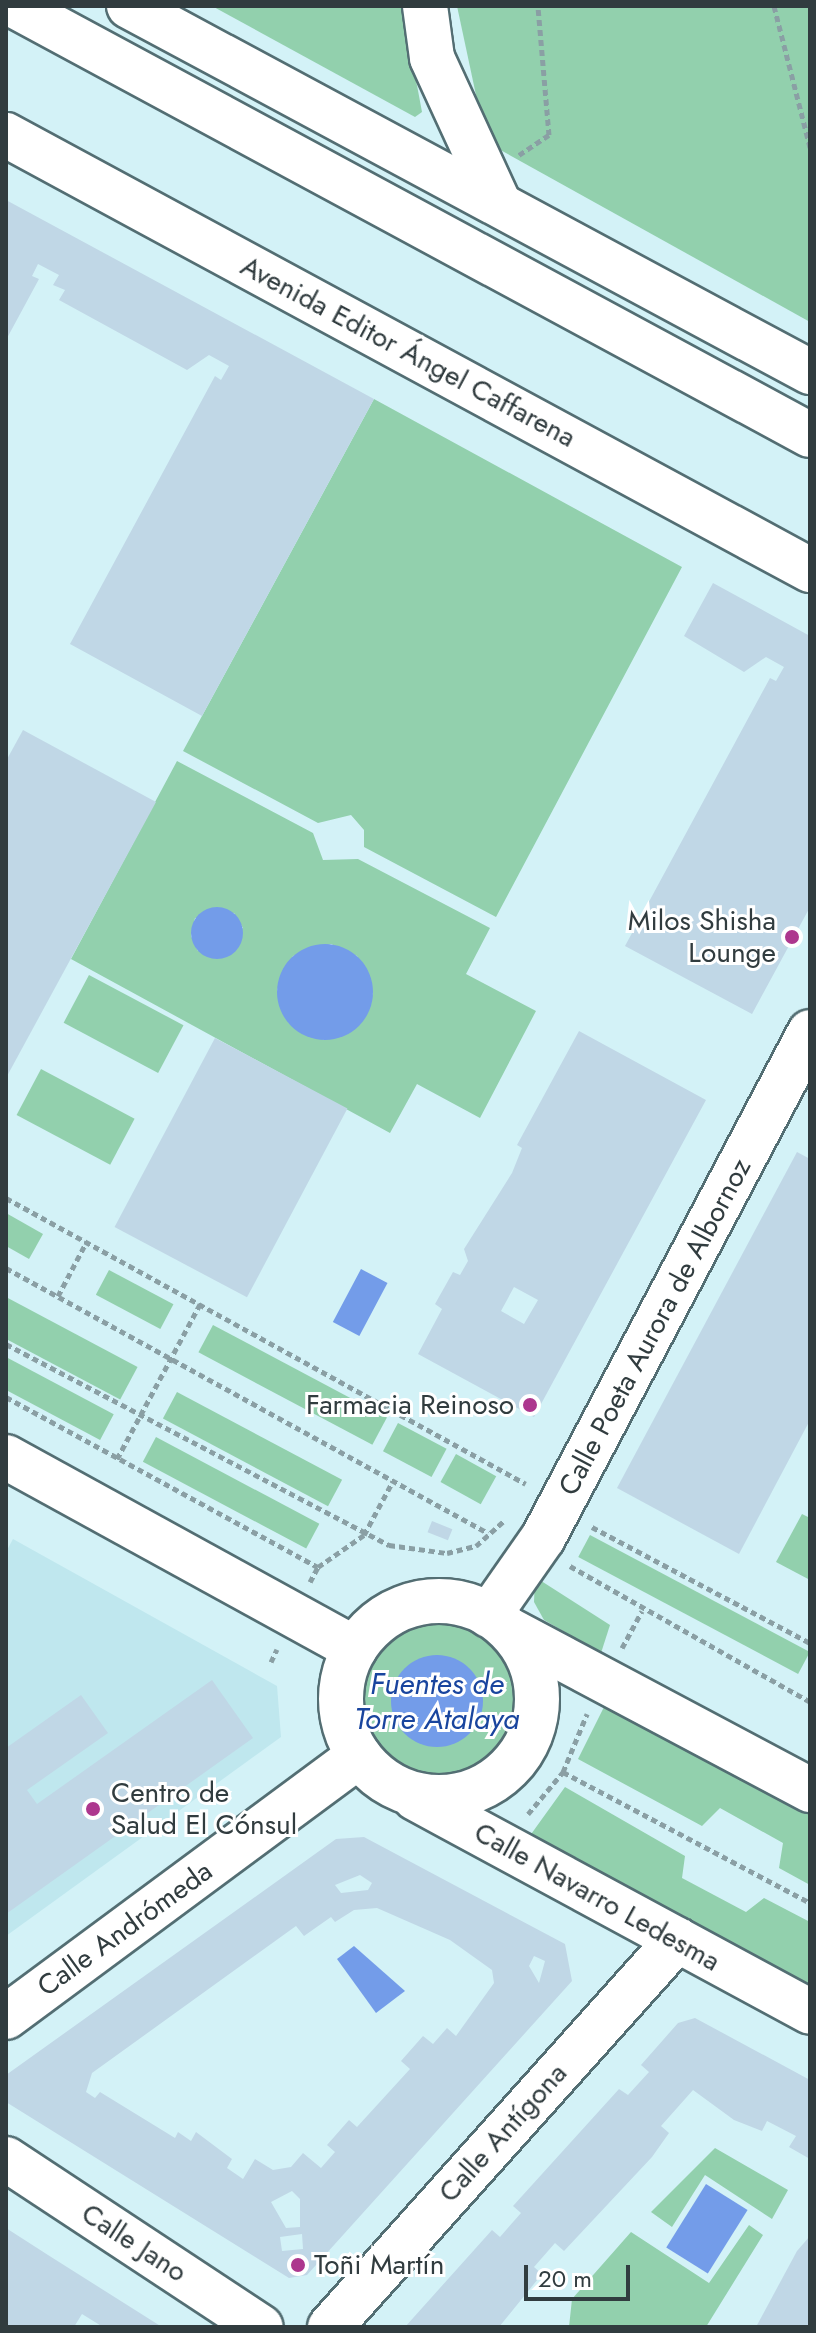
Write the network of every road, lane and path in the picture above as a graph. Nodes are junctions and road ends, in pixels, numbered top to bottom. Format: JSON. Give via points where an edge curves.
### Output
{"nodes":[{"id":1,"x":15,"y":6,"type":"edge"},
{"id":2,"x":129,"y":6,"type":"edge"},
{"id":3,"x":425,"y":6,"type":"edge"},
{"id":4,"x":538,"y":6,"type":"edge"},
{"id":5,"x":774,"y":6,"type":"edge"},
{"id":6,"x":6,"y":135,"type":"edge"},
{"id":7,"x":810,"y":147,"type":"edge"},
{"id":8,"x":491,"y":188,"type":"junction"},
{"id":9,"x":810,"y":372,"type":"edge"},
{"id":10,"x":810,"y":435,"type":"edge"},
{"id":11,"x":810,"y":570,"type":"edge"},
{"id":12,"x":810,"y":1032,"type":"edge"},
{"id":13,"x":6,"y":1198,"type":"edge"},
{"id":14,"x":87,"y":1241,"type":"junction"},
{"id":15,"x":6,"y":1268,"type":"edge"},
{"id":16,"x":58,"y":1296,"type":"junction"},
{"id":17,"x":200,"y":1304,"type":"junction"},
{"id":18,"x":6,"y":1344,"type":"edge"},
{"id":19,"x":169,"y":1358,"type":"junction"},
{"id":20,"x":6,"y":1397,"type":"edge"},
{"id":21,"x":138,"y":1416,"type":"junction"},
{"id":22,"x":6,"y":1457,"type":"edge"},
{"id":23,"x":117,"y":1459,"type":"junction"},
{"id":24,"x":393,"y":1481,"type":"junction"},
{"id":25,"x":520,"y":1495,"type":"dead end"},
{"id":26,"x":514,"y":1506,"type":"dead end"},
{"id":27,"x":488,"y":1533,"type":"junction"},
{"id":28,"x":364,"y":1535,"type":"junction"},
{"id":29,"x":537,"y":1535,"type":"junction"},
{"id":30,"x":642,"y":1611,"type":"junction"},
{"id":31,"x":500,"y":1623,"type":"junction"},
{"id":32,"x":810,"y":1643,"type":"edge"},
{"id":33,"x":355,"y":1649,"type":"junction"},
{"id":34,"x":620,"y":1652,"type":"dead end"},
{"id":35,"x":810,"y":1702,"type":"edge"},
{"id":36,"x":589,"y":1709,"type":"dead end"},
{"id":37,"x":372,"y":1769,"type":"junction"},
{"id":38,"x":563,"y":1772,"type":"junction"},
{"id":39,"x":810,"y":1790,"type":"edge"},
{"id":40,"x":523,"y":1821,"type":"dead end"},
{"id":41,"x":810,"y":1903,"type":"edge"},
{"id":42,"x":677,"y":1940,"type":"junction"},
{"id":43,"x":810,"y":2012,"type":"edge"},
{"id":44,"x":6,"y":2017,"type":"edge"},
{"id":45,"x":6,"y":2159,"type":"edge"},
{"id":46,"x":261,"y":2327,"type":"edge"},
{"id":47,"x":330,"y":2327,"type":"edge"}],
"edges":[{"from":1,"to":10,"type":"main road"},
{"from":2,"to":8,"type":"main road"},
{"from":3,"to":8,"type":"main road","via":[[432,58]]},
{"from":4,"to":8,"type":"path","via":[[549,135]]},
{"from":5,"to":7,"type":"path"},
{"from":6,"to":11,"type":"main road","name":"Avenida Editor Ángel Caffarena"},
{"from":8,"to":9,"type":"main road"},
{"from":12,"to":29,"type":"main road","name":"Calle Poeta Aurora de Albornoz"},
{"from":13,"to":14,"type":"path"},
{"from":14,"to":16,"type":"path"},
{"from":14,"to":17,"type":"path"},
{"from":15,"to":16,"type":"path"},
{"from":16,"to":19,"type":"path"},
{"from":17,"to":19,"type":"path"},
{"from":17,"to":25,"type":"path","via":[[527,1483]]},
{"from":18,"to":21,"type":"path"},
{"from":19,"to":21,"type":"path"},
{"from":19,"to":24,"type":"path"},
{"from":20,"to":23,"type":"path"},
{"from":21,"to":23,"type":"path"},
{"from":21,"to":28,"type":"path"},
{"from":22,"to":33,"type":"main road"},
{"from":23,"to":28,"type":"path","via":[[318,1567]]},
{"from":24,"to":27,"type":"path"},
{"from":24,"to":28,"type":"path"},
{"from":26,"to":29,"type":"path"},
{"from":27,"to":28,"type":"path","via":[[476,1546],[447,1553]]},
{"from":27,"to":29,"type":"path"},
{"from":29,"to":30,"type":"path","via":[[572,1572]]},
{"from":29,"to":31,"type":"main road","name":"Calle Poeta Aurora de Albornoz"},
{"from":29,"to":32,"type":"path","via":[[578,1519]]},
{"from":30,"to":34,"type":"path"},
{"from":30,"to":35,"type":"path"},
{"from":31,"to":33,"type":"main road","via":[[448,1601],[401,1608]]},
{"from":31,"to":37,"type":"main road","via":[[531,1662],[538,1696],[523,1753],[502,1776],[460,1796],[416,1795]]},
{"from":31,"to":39,"type":"main road"},
{"from":33,"to":37,"type":"main road","via":[[341,1688],[343,1723]]},
{"from":36,"to":38,"type":"path"},
{"from":37,"to":42,"type":"main road","name":"Calle Navarro Ledesma"},
{"from":37,"to":44,"type":"main road","name":"Calle Andrómeda"},
{"from":38,"to":40,"type":"path"},
{"from":38,"to":41,"type":"path"},
{"from":42,"to":43,"type":"main road","name":"Calle Navarro Ledesma"},
{"from":42,"to":47,"type":"main road","name":"Calle Antígona"},
{"from":45,"to":46,"type":"main road","name":"Calle Jano"}]}
